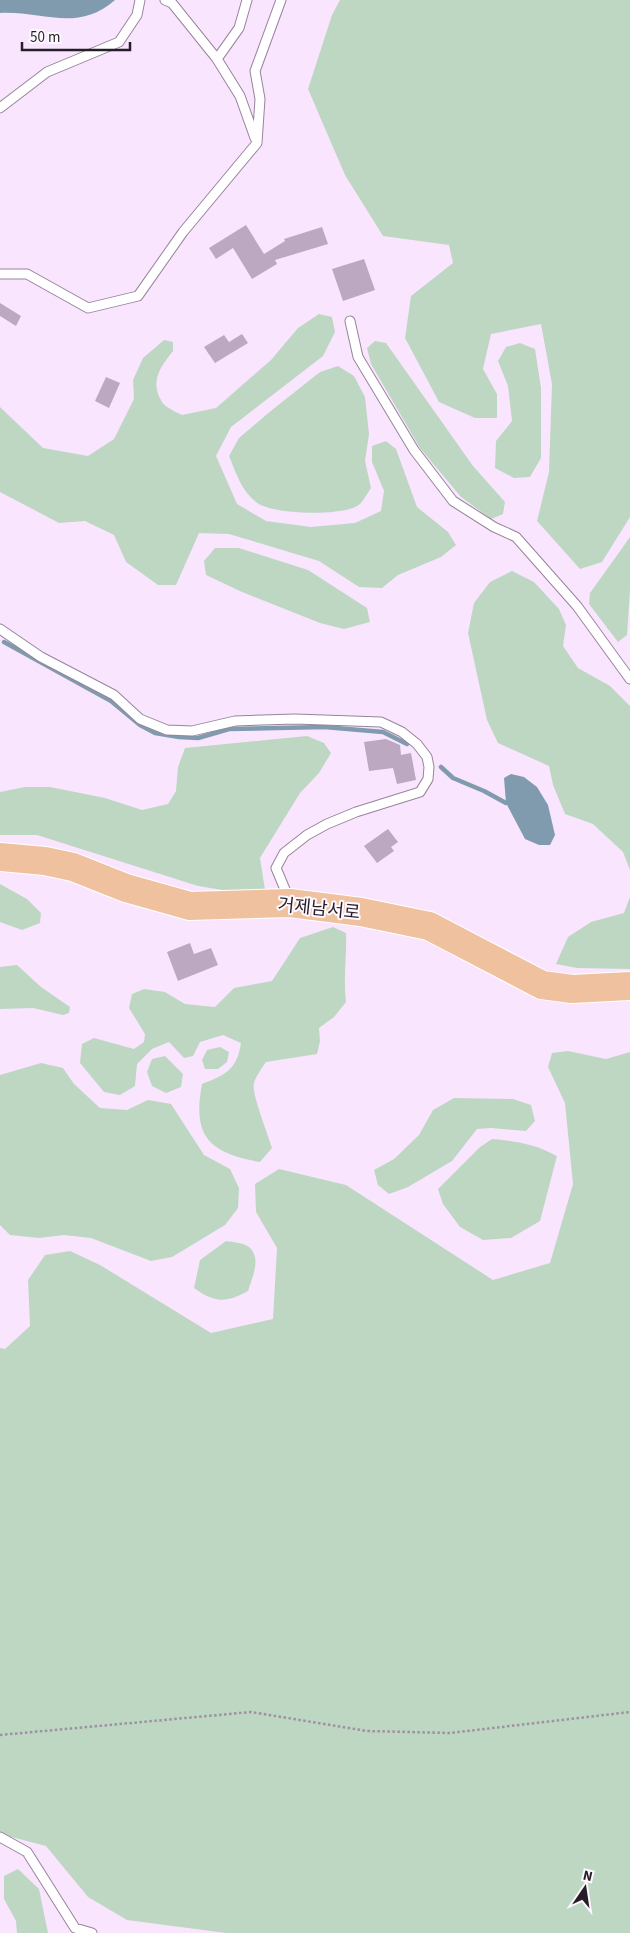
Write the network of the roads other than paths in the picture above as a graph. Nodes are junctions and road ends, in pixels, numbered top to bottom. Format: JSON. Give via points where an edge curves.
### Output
{"nodes":[{"id":1,"x":140,"y":0,"type":"edge"},
{"id":2,"x":165,"y":0,"type":"edge"},
{"id":3,"x":247,"y":0,"type":"edge"},
{"id":4,"x":281,"y":0,"type":"edge"},
{"id":5,"x":217,"y":59,"type":"junction"},
{"id":6,"x":0,"y":108,"type":"edge"},
{"id":7,"x":257,"y":143,"type":"junction"},
{"id":8,"x":0,"y":274,"type":"edge"},
{"id":9,"x":350,"y":321,"type":"dead end"},
{"id":10,"x":0,"y":629,"type":"edge"},
{"id":11,"x":630,"y":679,"type":"edge"},
{"id":12,"x":0,"y":858,"type":"edge"},
{"id":13,"x":290,"y":903,"type":"junction"},
{"id":14,"x":630,"y":986,"type":"edge"},
{"id":15,"x":0,"y":1837,"type":"edge"},
{"id":16,"x":92,"y":1933,"type":"edge"}],
"edges":[{"from":1,"to":6,"type":"lane","via":[[138,15],[119,42],[48,72]]},
{"from":2,"to":5,"type":"lane","via":[[172,3]]},
{"from":3,"to":5,"type":"lane","via":[[239,28]]},
{"from":4,"to":7,"type":"lane","via":[[255,71],[260,99]]},
{"from":5,"to":7,"type":"lane","via":[[240,96]]},
{"from":7,"to":8,"type":"lane","via":[[183,232],[138,296],[88,308],[27,274]]},
{"from":9,"to":11,"type":"lane","via":[[358,357],[414,450],[453,501],[516,537],[577,606]]},
{"from":10,"to":13,"type":"lane","via":[[41,657],[114,695],[140,720],[167,730],[192,731],[235,721],[381,722],[417,744],[427,757],[429,767],[428,779],[420,792],[327,824],[284,853],[276,868]]},
{"from":12,"to":13,"type":"main road","name":"거제남서로","via":[[45,861],[73,867],[126,888],[190,906]]},
{"from":13,"to":14,"type":"main road","name":"거제남서로","via":[[361,912],[429,926],[542,986],[572,989]]},
{"from":15,"to":16,"type":"lane","via":[[27,1852],[75,1928]]}]}
